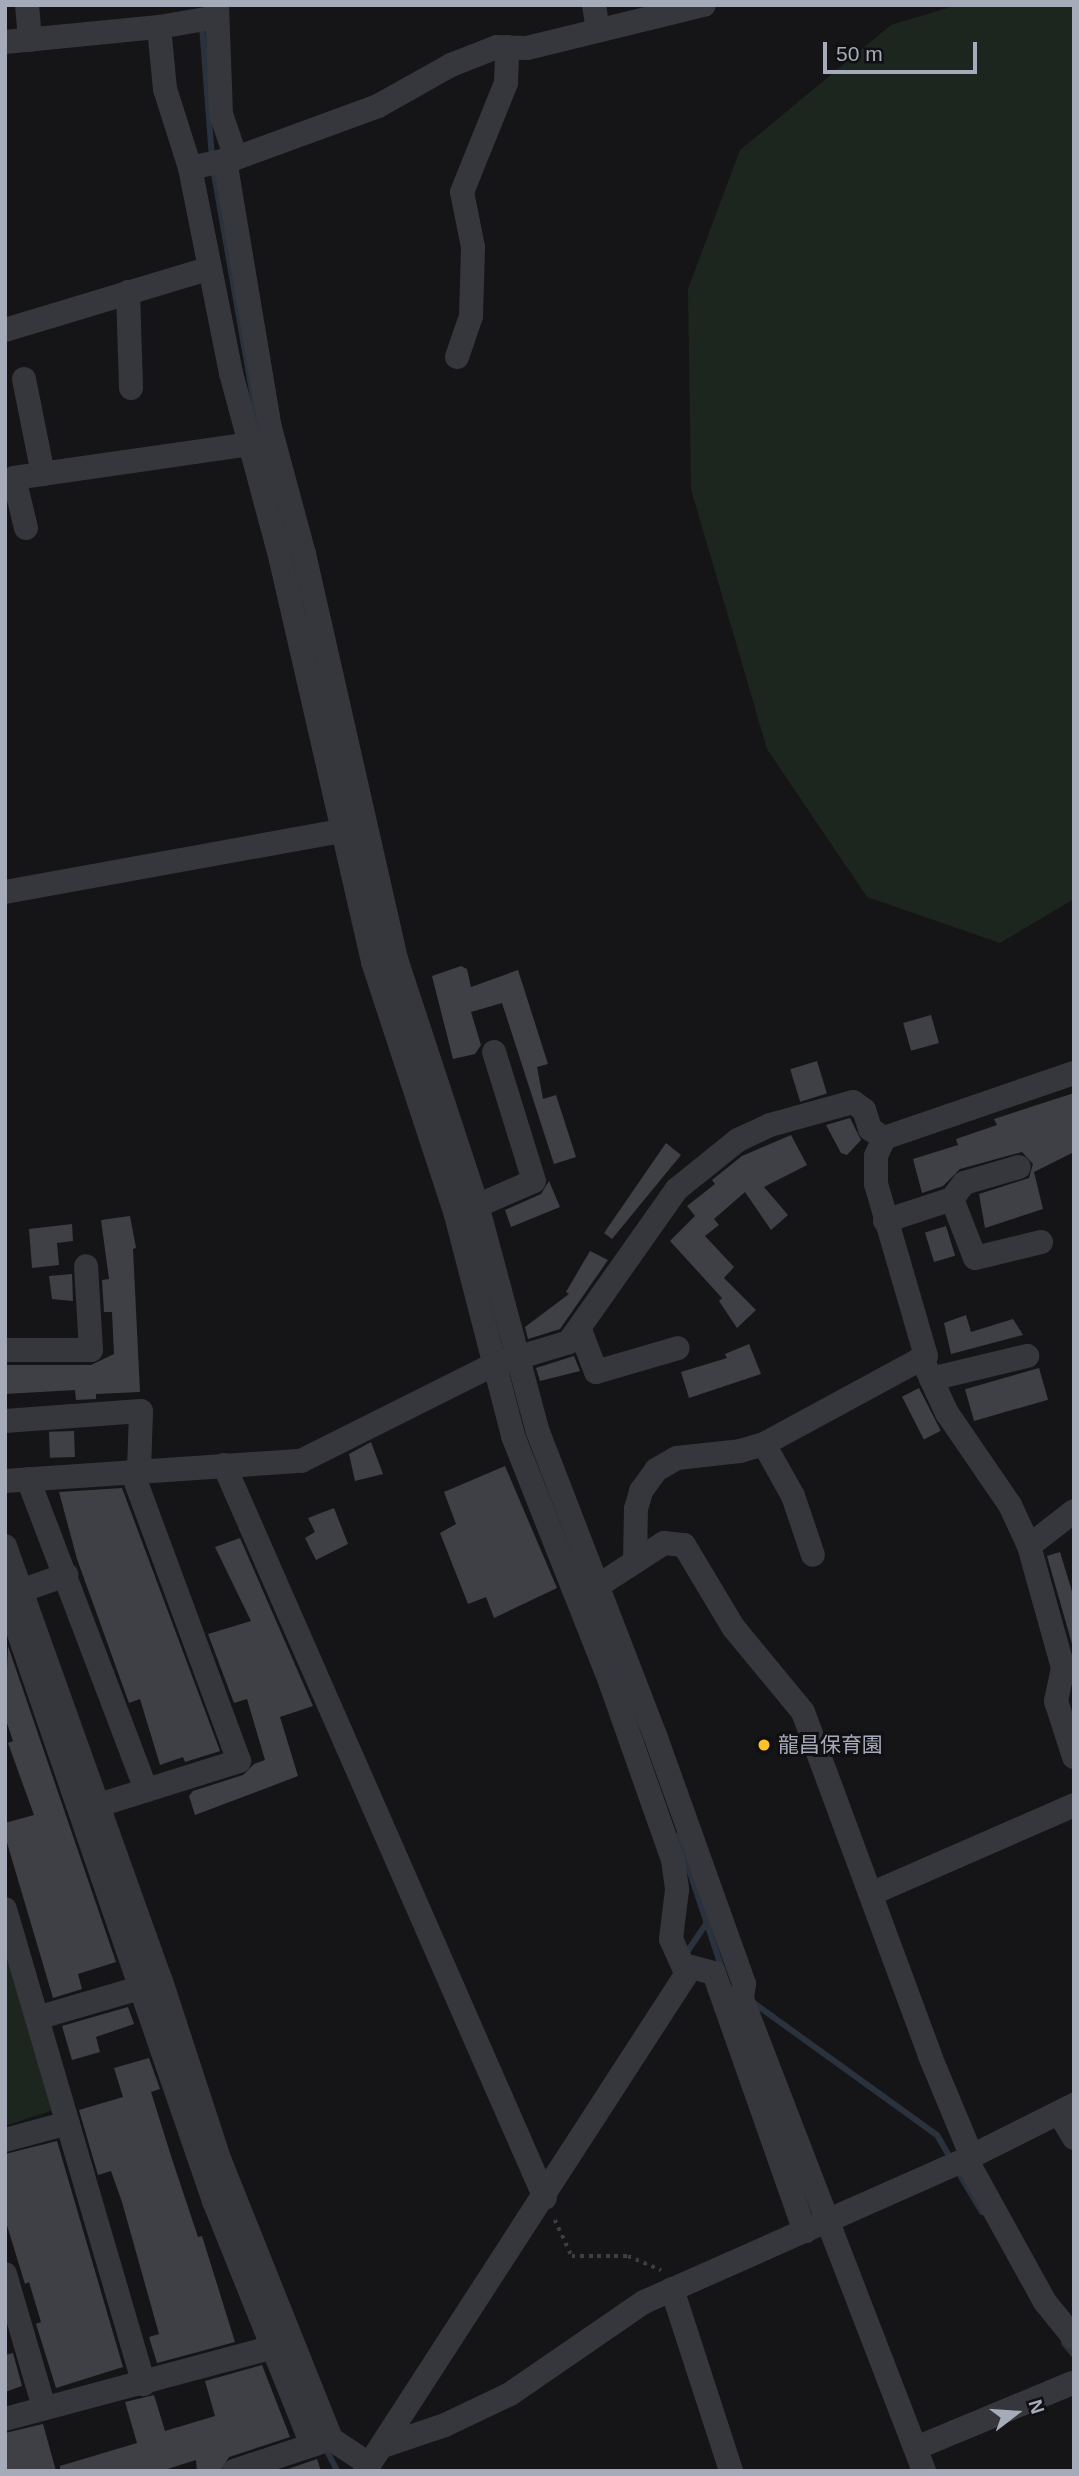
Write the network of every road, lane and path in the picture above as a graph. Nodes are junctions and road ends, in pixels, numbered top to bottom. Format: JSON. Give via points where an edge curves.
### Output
{"nodes":[{"id":1,"x":27,"y":5,"type":"edge"},
{"id":2,"x":704,"y":5,"type":"edge"},
{"id":3,"x":209,"y":15,"type":"edge"},
{"id":4,"x":596,"y":17,"type":"edge"},
{"id":5,"x":159,"y":27,"type":"junction"},
{"id":6,"x":30,"y":40,"type":"junction"},
{"id":7,"x":5,"y":42,"type":"edge"},
{"id":8,"x":507,"y":47,"type":"junction"},
{"id":9,"x":215,"y":163,"type":"junction"},
{"id":10,"x":210,"y":268,"type":"junction"},
{"id":11,"x":128,"y":292,"type":"junction"},
{"id":12,"x":5,"y":330,"type":"edge"},
{"id":13,"x":457,"y":357,"type":"dead end"},
{"id":14,"x":23,"y":379,"type":"dead end"},
{"id":15,"x":131,"y":388,"type":"dead end"},
{"id":16,"x":250,"y":444,"type":"junction"},
{"id":17,"x":43,"y":474,"type":"junction"},
{"id":18,"x":26,"y":528,"type":"dead end"},
{"id":19,"x":342,"y":831,"type":"junction"},
{"id":20,"x":5,"y":892,"type":"edge"},
{"id":21,"x":385,"y":961,"type":"junction"},
{"id":22,"x":495,"y":1052,"type":"dead end"},
{"id":23,"x":1074,"y":1073,"type":"edge"},
{"id":24,"x":884,"y":1138,"type":"junction"},
{"id":25,"x":1020,"y":1167,"type":"dead end"},
{"id":26,"x":953,"y":1199,"type":"junction"},
{"id":27,"x":467,"y":1210,"type":"junction"},
{"id":28,"x":885,"y":1221,"type":"junction"},
{"id":29,"x":1041,"y":1242,"type":"dead end"},
{"id":30,"x":86,"y":1266,"type":"dead end"},
{"id":31,"x":580,"y":1330,"type":"junction"},
{"id":32,"x":678,"y":1349,"type":"dead end"},
{"id":33,"x":5,"y":1350,"type":"edge"},
{"id":34,"x":1027,"y":1356,"type":"dead end"},
{"id":35,"x":506,"y":1361,"type":"junction"},
{"id":36,"x":927,"y":1369,"type":"junction"},
{"id":37,"x":5,"y":1421,"type":"edge"},
{"id":38,"x":764,"y":1444,"type":"junction"},
{"id":39,"x":224,"y":1465,"type":"junction"},
{"id":40,"x":136,"y":1471,"type":"junction"},
{"id":41,"x":17,"y":1480,"type":"edge"},
{"id":42,"x":1074,"y":1511,"type":"edge"},
{"id":43,"x":5,"y":1546,"type":"edge"},
{"id":44,"x":1029,"y":1546,"type":"junction"},
{"id":45,"x":813,"y":1555,"type":"dead end"},
{"id":46,"x":635,"y":1560,"type":"junction"},
{"id":47,"x":66,"y":1575,"type":"junction"},
{"id":48,"x":14,"y":1591,"type":"edge"},
{"id":49,"x":589,"y":1593,"type":"junction"},
{"id":50,"x":26,"y":1645,"type":"edge"},
{"id":51,"x":1074,"y":1757,"type":"edge"},
{"id":52,"x":146,"y":1790,"type":"junction"},
{"id":53,"x":99,"y":1805,"type":"junction"},
{"id":54,"x":1074,"y":1805,"type":"edge"},
{"id":55,"x":873,"y":1893,"type":"junction"},
{"id":56,"x":6,"y":1915,"type":"edge"},
{"id":57,"x":682,"y":1966,"type":"junction"},
{"id":58,"x":725,"y":1969,"type":"junction"},
{"id":59,"x":143,"y":1987,"type":"junction"},
{"id":60,"x":37,"y":2018,"type":"junction"},
{"id":61,"x":1066,"y":2109,"type":"edge"},
{"id":62,"x":68,"y":2123,"type":"junction"},
{"id":63,"x":1074,"y":2138,"type":"edge"},
{"id":64,"x":5,"y":2140,"type":"edge"},
{"id":65,"x":961,"y":2162,"type":"junction"},
{"id":66,"x":541,"y":2188,"type":"junction"},
{"id":67,"x":818,"y":2226,"type":"junction"},
{"id":68,"x":5,"y":2274,"type":"edge"},
{"id":69,"x":674,"y":2288,"type":"junction"},
{"id":70,"x":1074,"y":2338,"type":"edge"},
{"id":71,"x":272,"y":2347,"type":"junction"},
{"id":72,"x":1072,"y":2383,"type":"edge"},
{"id":73,"x":144,"y":2384,"type":"junction"},
{"id":74,"x":44,"y":2407,"type":"junction"},
{"id":75,"x":5,"y":2420,"type":"edge"},
{"id":76,"x":322,"y":2442,"type":"junction"},
{"id":77,"x":386,"y":2445,"type":"junction"},
{"id":78,"x":920,"y":2459,"type":"edge"},
{"id":79,"x":363,"y":2462,"type":"edge"},
{"id":80,"x":234,"y":2471,"type":"edge"},
{"id":81,"x":731,"y":2471,"type":"edge"}],
"edges":[{"from":1,"to":6,"type":"street"},
{"from":2,"to":4,"type":"street"},
{"from":3,"to":5,"type":"street"},
{"from":3,"to":9,"type":"street","via":[[221,114]]},
{"from":4,"to":8,"type":"street","via":[[527,48]]},
{"from":5,"to":6,"type":"street"},
{"from":5,"to":9,"type":"street","via":[[165,89]]},
{"from":6,"to":7,"type":"street"},
{"from":8,"to":9,"type":"street","via":[[451,65],[378,106]]},
{"from":8,"to":13,"type":"street","via":[[506,83],[462,192],[474,247],[471,317]]},
{"from":9,"to":10,"type":"street"},
{"from":9,"to":21,"type":"street","via":[[270,428],[304,554]]},
{"from":10,"to":11,"type":"street"},
{"from":10,"to":16,"type":"street"},
{"from":11,"to":12,"type":"street"},
{"from":11,"to":15,"type":"street"},
{"from":14,"to":17,"type":"street"},
{"from":16,"to":17,"type":"street"},
{"from":16,"to":19,"type":"street"},
{"from":17,"to":18,"type":"street","via":[[14,478]]},
{"from":19,"to":20,"type":"street"},
{"from":19,"to":21,"type":"street"},
{"from":21,"to":27,"type":"street"},
{"from":22,"to":27,"type":"street","via":[[534,1181]]},
{"from":23,"to":24,"type":"street"},
{"from":24,"to":28,"type":"street","via":[[876,1156],[876,1184]]},
{"from":24,"to":31,"type":"street","via":[[870,1129],[864,1110],[853,1102],[770,1125],[738,1140],[677,1189]]},
{"from":25,"to":26,"type":"street","via":[[964,1184]]},
{"from":26,"to":28,"type":"street"},
{"from":26,"to":29,"type":"street","via":[[975,1258]]},
{"from":27,"to":35,"type":"street"},
{"from":28,"to":36,"type":"street","via":[[926,1346]]},
{"from":30,"to":33,"type":"street","via":[[91,1350]]},
{"from":31,"to":32,"type":"street","via":[[596,1373]]},
{"from":31,"to":35,"type":"street","via":[[569,1342]]},
{"from":34,"to":36,"type":"street"},
{"from":35,"to":39,"type":"street","via":[[301,1461]]},
{"from":35,"to":49,"type":"street","via":[[513,1436]]},
{"from":36,"to":38,"type":"street"},
{"from":36,"to":44,"type":"street","via":[[947,1413],[1010,1504]]},
{"from":37,"to":40,"type":"street","via":[[141,1410]]},
{"from":38,"to":45,"type":"street","via":[[793,1496]]},
{"from":38,"to":46,"type":"street","via":[[677,1458],[656,1470],[636,1508]]},
{"from":39,"to":40,"type":"street"},
{"from":39,"to":66,"type":"street"},
{"from":40,"to":41,"type":"street"},
{"from":40,"to":52,"type":"street","via":[[239,1761]]},
{"from":41,"to":47,"type":"street"},
{"from":42,"to":44,"type":"street"},
{"from":43,"to":48,"type":"street"},
{"from":44,"to":51,"type":"street","via":[[1063,1668],[1056,1701]]},
{"from":46,"to":49,"type":"street"},
{"from":46,"to":55,"type":"street","via":[[664,1543],[684,1545],[733,1627],[803,1712]]},
{"from":47,"to":48,"type":"street"},
{"from":47,"to":52,"type":"street"},
{"from":48,"to":50,"type":"street"},
{"from":49,"to":57,"type":"street","via":[[673,1860],[677,1890],[671,1939]]},
{"from":49,"to":58,"type":"street"},
{"from":50,"to":53,"type":"street"},
{"from":50,"to":59,"type":"street"},
{"from":52,"to":53,"type":"street"},
{"from":53,"to":76,"type":"street"},
{"from":54,"to":55,"type":"street"},
{"from":55,"to":65,"type":"street"},
{"from":56,"to":60,"type":"street"},
{"from":57,"to":58,"type":"street"},
{"from":57,"to":66,"type":"street","via":[[679,1990]]},
{"from":58,"to":67,"type":"street"},
{"from":58,"to":67,"type":"street","via":[[742,1995]]},
{"from":59,"to":60,"type":"street"},
{"from":59,"to":71,"type":"street","via":[[214,2201]]},
{"from":60,"to":62,"type":"street"},
{"from":61,"to":63,"type":"street"},
{"from":61,"to":65,"type":"street"},
{"from":62,"to":64,"type":"street"},
{"from":62,"to":73,"type":"street"},
{"from":65,"to":67,"type":"street"},
{"from":65,"to":70,"type":"street","via":[[1045,2302]]},
{"from":66,"to":69,"type":"path","via":[[572,2256],[628,2256],[651,2263]]},
{"from":66,"to":77,"type":"street"},
{"from":67,"to":69,"type":"street"},
{"from":67,"to":78,"type":"street"},
{"from":68,"to":74,"type":"street"},
{"from":69,"to":77,"type":"street","via":[[644,2302],[510,2393],[445,2425]]},
{"from":69,"to":81,"type":"street"},
{"from":71,"to":73,"type":"street"},
{"from":71,"to":76,"type":"street"},
{"from":72,"to":78,"type":"street"},
{"from":73,"to":74,"type":"street"},
{"from":74,"to":75,"type":"street"},
{"from":76,"to":79,"type":"street"},
{"from":76,"to":80,"type":"street"},
{"from":77,"to":79,"type":"street"}]}
